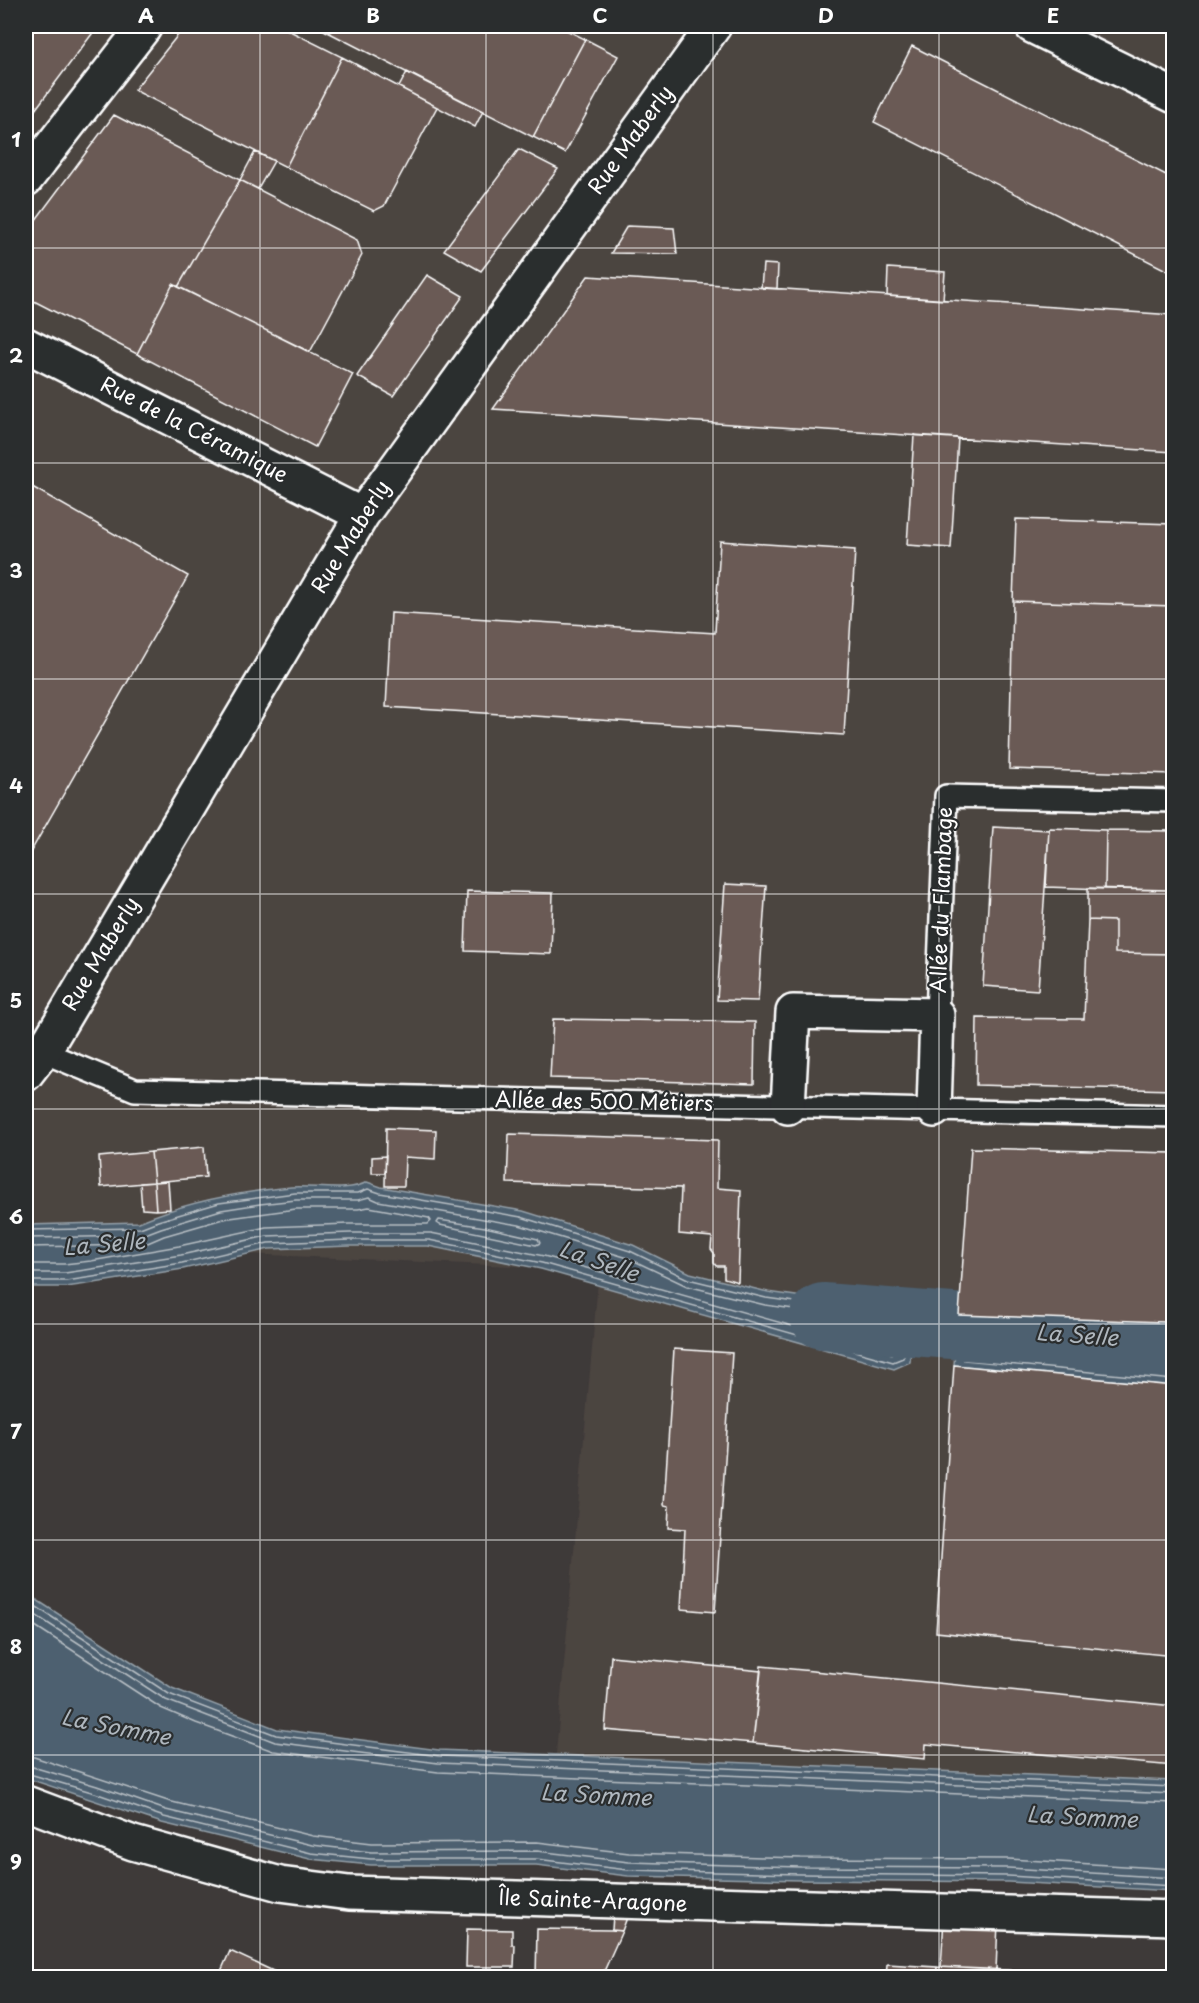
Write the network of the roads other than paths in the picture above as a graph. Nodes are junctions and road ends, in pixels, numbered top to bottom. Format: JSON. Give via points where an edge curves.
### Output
{"nodes":[{"id":1,"x":145,"y":26,"type":"edge"},
{"id":2,"x":714,"y":26,"type":"edge"},
{"id":3,"x":1032,"y":26,"type":"edge"},
{"id":4,"x":1173,"y":96,"type":"edge"},
{"id":5,"x":26,"y":179,"type":"edge"},
{"id":6,"x":26,"y":345,"type":"edge"},
{"id":7,"x":362,"y":515,"type":"junction"},
{"id":8,"x":1173,"y":801,"type":"edge"},
{"id":9,"x":937,"y":1015,"type":"junction"},
{"id":10,"x":34,"y":1063,"type":"edge"},
{"id":11,"x":788,"y":1107,"type":"junction"},
{"id":12,"x":934,"y":1110,"type":"junction"},
{"id":13,"x":1173,"y":1116,"type":"edge"},
{"id":14,"x":26,"y":1803,"type":"edge"},
{"id":15,"x":1173,"y":1918,"type":"edge"}],
"edges":[{"from":1,"to":5,"type":"street"},
{"from":2,"to":7,"type":"street","name":"Rue Maberly"},
{"from":3,"to":4,"type":"street"},
{"from":6,"to":7,"type":"street","name":"Rue de la Céramique"},
{"from":7,"to":10,"type":"street","name":"Rue Maberly"},
{"from":8,"to":9,"type":"lane","name":"Allée du Flambage","via":[[946,796]]},
{"from":9,"to":11,"type":"street","via":[[793,1012]]},
{"from":9,"to":12,"type":"street"},
{"from":10,"to":11,"type":"lane","name":"Allée des 500 Métiers","via":[[135,1090]]},
{"from":11,"to":12,"type":"lane","name":"Allée des 500 Métiers"},
{"from":12,"to":13,"type":"lane","name":"Allée des 500 Métiers"},
{"from":14,"to":15,"type":"street","name":"Île Sainte-Aragone","via":[[133,1843],[280,1884],[349,1893]]}]}
